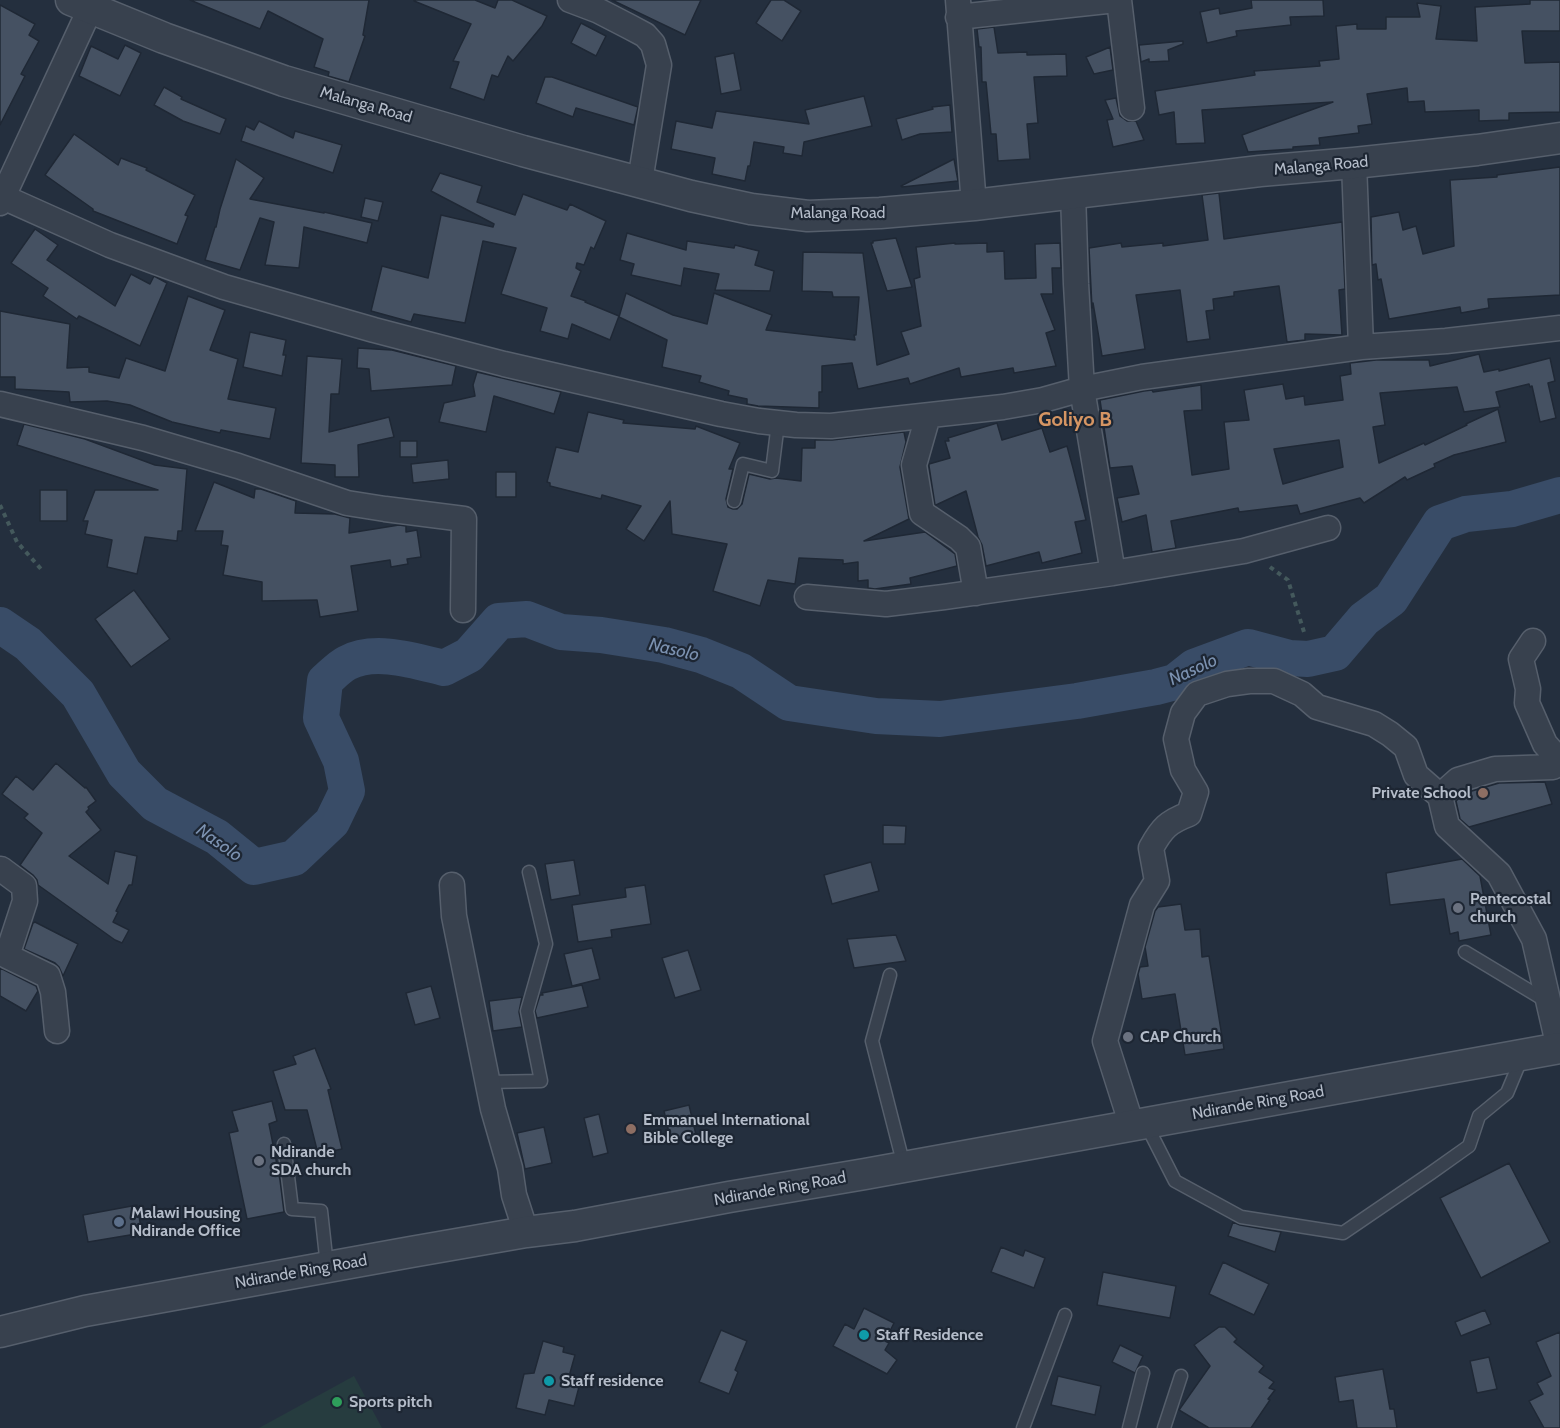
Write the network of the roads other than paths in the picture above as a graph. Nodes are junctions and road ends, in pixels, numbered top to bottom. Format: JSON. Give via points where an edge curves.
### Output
{"nodes":[{"id":1,"x":570,"y":0,"type":"edge"},
{"id":2,"x":1118,"y":0,"type":"edge"},
{"id":3,"x":81,"y":4,"type":"edge"},
{"id":4,"x":602,"y":6,"type":"edge"},
{"id":5,"x":958,"y":9,"type":"edge"},
{"id":6,"x":1132,"y":108,"type":"dead end"},
{"id":7,"x":1560,"y":138,"type":"edge"},
{"id":8,"x":1354,"y":163,"type":"junction"},
{"id":9,"x":640,"y":181,"type":"junction"},
{"id":10,"x":1073,"y":192,"type":"junction"},
{"id":11,"x":1,"y":200,"type":"edge"},
{"id":12,"x":974,"y":205,"type":"junction"},
{"id":13,"x":1560,"y":328,"type":"edge"},
{"id":14,"x":1361,"y":347,"type":"junction"},
{"id":15,"x":1082,"y":389,"type":"junction"},
{"id":16,"x":0,"y":404,"type":"edge"},
{"id":17,"x":928,"y":416,"type":"junction"},
{"id":18,"x":778,"y":423,"type":"junction"},
{"id":19,"x":734,"y":501,"type":"dead end"},
{"id":20,"x":1328,"y":528,"type":"dead end"},
{"id":21,"x":1113,"y":573,"type":"junction"},
{"id":22,"x":976,"y":592,"type":"junction"},
{"id":23,"x":807,"y":597,"type":"dead end"},
{"id":24,"x":463,"y":610,"type":"dead end"},
{"id":25,"x":1533,"y":641,"type":"dead end"},
{"id":26,"x":1440,"y":796,"type":"junction"},
{"id":27,"x":0,"y":870,"type":"edge"},
{"id":28,"x":529,"y":872,"type":"dead end"},
{"id":29,"x":452,"y":885,"type":"dead end"},
{"id":30,"x":1465,"y":952,"type":"dead end"},
{"id":31,"x":890,"y":975,"type":"dead end"},
{"id":32,"x":1549,"y":1002,"type":"junction"},
{"id":33,"x":57,"y":1031,"type":"dead end"},
{"id":34,"x":1560,"y":1048,"type":"edge"},
{"id":35,"x":1523,"y":1054,"type":"junction"},
{"id":36,"x":487,"y":1082,"type":"junction"},
{"id":37,"x":1138,"y":1124,"type":"junction"},
{"id":38,"x":284,"y":1144,"type":"dead end"},
{"id":39,"x":904,"y":1167,"type":"junction"},
{"id":40,"x":526,"y":1232,"type":"junction"},
{"id":41,"x":327,"y":1267,"type":"junction"},
{"id":42,"x":1065,"y":1315,"type":"dead end"},
{"id":43,"x":0,"y":1332,"type":"edge"},
{"id":44,"x":1143,"y":1373,"type":"dead end"},
{"id":45,"x":1181,"y":1376,"type":"dead end"},
{"id":46,"x":1023,"y":1428,"type":"edge"},
{"id":47,"x":1129,"y":1428,"type":"edge"},
{"id":48,"x":1164,"y":1428,"type":"edge"}],
"edges":[{"from":1,"to":4,"type":"street"},
{"from":2,"to":5,"type":"street"},
{"from":2,"to":6,"type":"street"},
{"from":3,"to":9,"type":"street","name":"Malanga Road","via":[[284,81]]},
{"from":3,"to":11,"type":"street"},
{"from":4,"to":9,"type":"street","via":[[645,35],[657,54],[659,65]]},
{"from":5,"to":12,"type":"street"},
{"from":7,"to":8,"type":"street","name":"Malanga Road"},
{"from":8,"to":10,"type":"street","name":"Malanga Road"},
{"from":8,"to":14,"type":"street"},
{"from":9,"to":12,"type":"street","name":"Malanga Road","via":[[751,209],[808,216]]},
{"from":10,"to":12,"type":"street","name":"Malanga Road"},
{"from":10,"to":15,"type":"street"},
{"from":11,"to":18,"type":"street","via":[[235,290],[374,330],[721,414]]},
{"from":13,"to":14,"type":"street"},
{"from":14,"to":15,"type":"street"},
{"from":15,"to":17,"type":"street","via":[[1043,400]]},
{"from":15,"to":21,"type":"street"},
{"from":16,"to":24,"type":"street","via":[[143,438],[347,502],[464,519]]},
{"from":17,"to":18,"type":"street","via":[[831,426]]},
{"from":17,"to":22,"type":"street","via":[[914,465],[922,513],[968,547]]},
{"from":18,"to":19,"type":"lane","via":[[772,471],[743,464]]},
{"from":20,"to":21,"type":"street","via":[[1244,551]]},
{"from":21,"to":22,"type":"street"},
{"from":22,"to":23,"type":"street","via":[[886,604]]},
{"from":25,"to":26,"type":"street","via":[[1521,658],[1527,704],[1557,762],[1553,767],[1495,769],[1458,780]]},
{"from":26,"to":32,"type":"street","via":[[1447,826],[1499,874],[1534,939]]},
{"from":26,"to":37,"type":"street","via":[[1416,775],[1406,747],[1390,734],[1374,724],[1317,707],[1302,694],[1274,681],[1227,684],[1197,694],[1183,712],[1176,739],[1183,770],[1196,792],[1189,814],[1171,821],[1151,848],[1157,881],[1142,905],[1105,1041]]},
{"from":27,"to":33,"type":"street","via":[[24,886],[26,901],[7,956],[48,976]]},
{"from":28,"to":36,"type":"lane","via":[[546,944],[527,1011],[541,1082]]},
{"from":29,"to":36,"type":"street","via":[[454,916]]},
{"from":30,"to":32,"type":"lane"},
{"from":31,"to":39,"type":"lane","via":[[872,1041]]},
{"from":32,"to":34,"type":"street"},
{"from":34,"to":35,"type":"street","name":"Ndirande Ring Road"},
{"from":35,"to":37,"type":"street","name":"Ndirande Ring Road"},
{"from":35,"to":37,"type":"lane","via":[[1507,1093],[1479,1116],[1469,1146],[1343,1233],[1241,1217],[1175,1181]]},
{"from":36,"to":40,"type":"street"},
{"from":37,"to":39,"type":"street","name":"Ndirande Ring Road"},
{"from":38,"to":41,"type":"lane","via":[[292,1209],[321,1210]]},
{"from":39,"to":40,"type":"street","name":"Ndirande Ring Road"},
{"from":40,"to":41,"type":"street","name":"Ndirande Ring Road"},
{"from":41,"to":43,"type":"street","name":"Ndirande Ring Road","via":[[85,1311]]},
{"from":42,"to":46,"type":"lane"},
{"from":44,"to":47,"type":"lane"},
{"from":45,"to":48,"type":"lane"}]}
